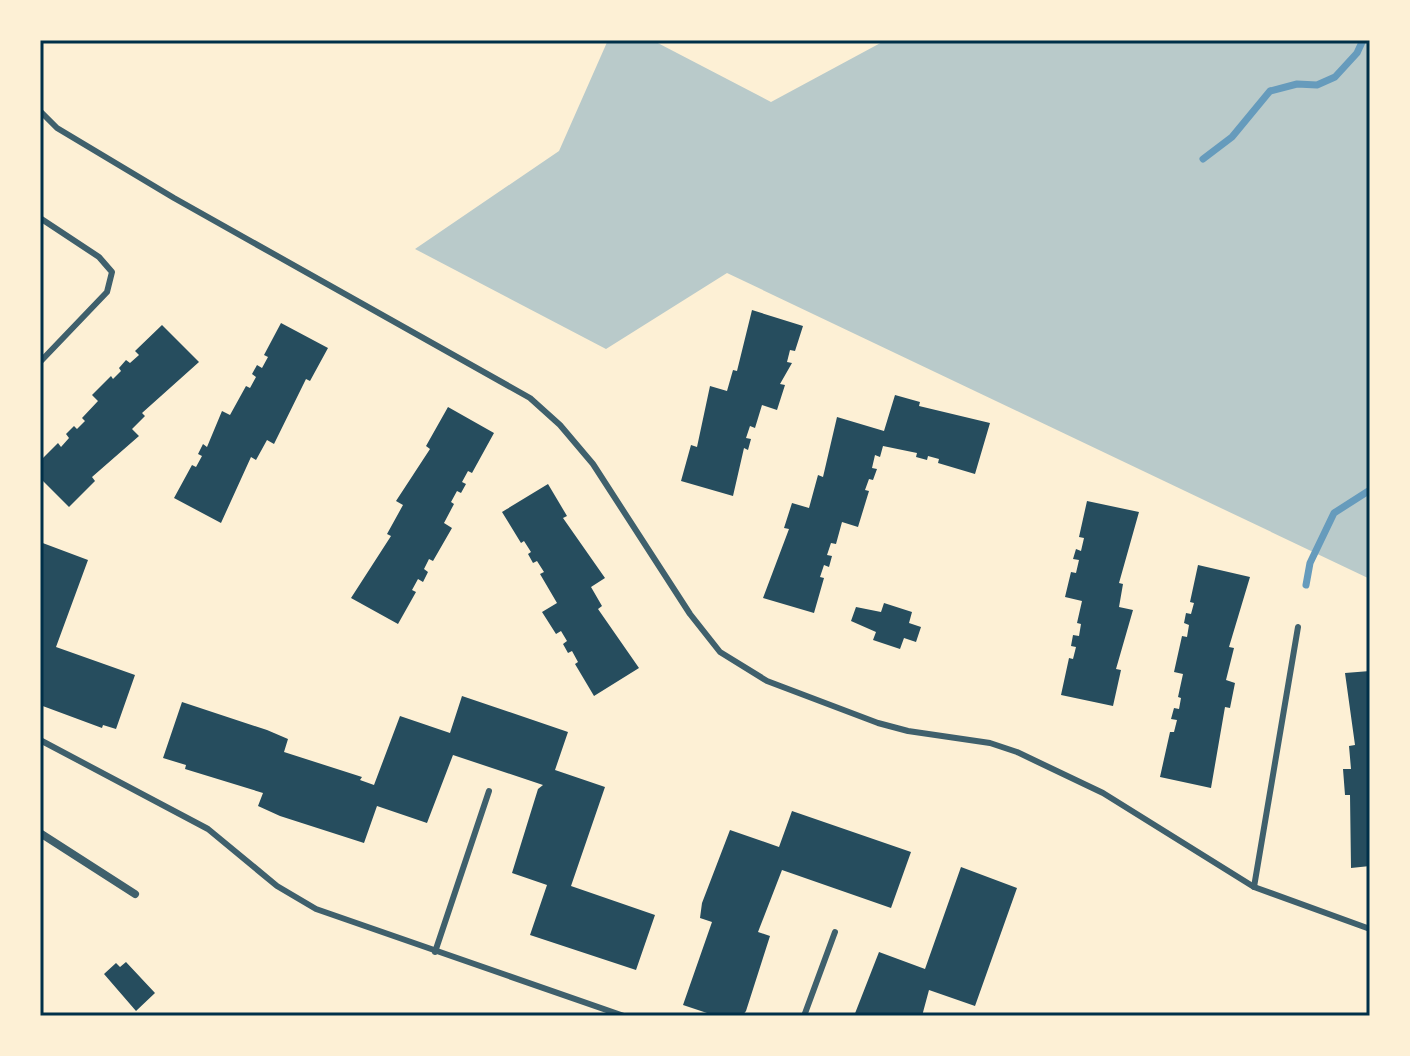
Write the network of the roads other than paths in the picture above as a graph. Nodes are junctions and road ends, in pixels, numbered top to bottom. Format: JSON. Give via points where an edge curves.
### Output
{"nodes":[{"id":1,"x":40,"y":111,"type":"edge"},
{"id":2,"x":40,"y":218,"type":"edge"},
{"id":3,"x":40,"y":362,"type":"edge"},
{"id":4,"x":1298,"y":627,"type":"dead end"},
{"id":5,"x":40,"y":740,"type":"edge"},
{"id":6,"x":489,"y":791,"type":"dead end"},
{"id":7,"x":40,"y":833,"type":"edge"},
{"id":8,"x":1254,"y":887,"type":"junction"},
{"id":9,"x":135,"y":894,"type":"dead end"},
{"id":10,"x":1370,"y":929,"type":"edge"},
{"id":11,"x":835,"y":932,"type":"dead end"},
{"id":12,"x":435,"y":952,"type":"junction"},
{"id":13,"x":624,"y":1016,"type":"edge"},
{"id":14,"x":804,"y":1016,"type":"edge"}],
"edges":[{"from":1,"to":8,"type":"lane","via":[[57,128],[174,198],[530,398],[593,464],[720,652],[767,681],[878,723],[1017,752],[1103,793]]},
{"from":2,"to":3,"type":"lane","via":[[99,257],[112,272],[107,292]]},
{"from":4,"to":8,"type":"lane"},
{"from":5,"to":12,"type":"lane","via":[[208,829],[306,904]]},
{"from":6,"to":12,"type":"lane"},
{"from":7,"to":9,"type":"street"},
{"from":8,"to":10,"type":"lane"},
{"from":11,"to":14,"type":"lane"},
{"from":12,"to":13,"type":"lane"}]}
